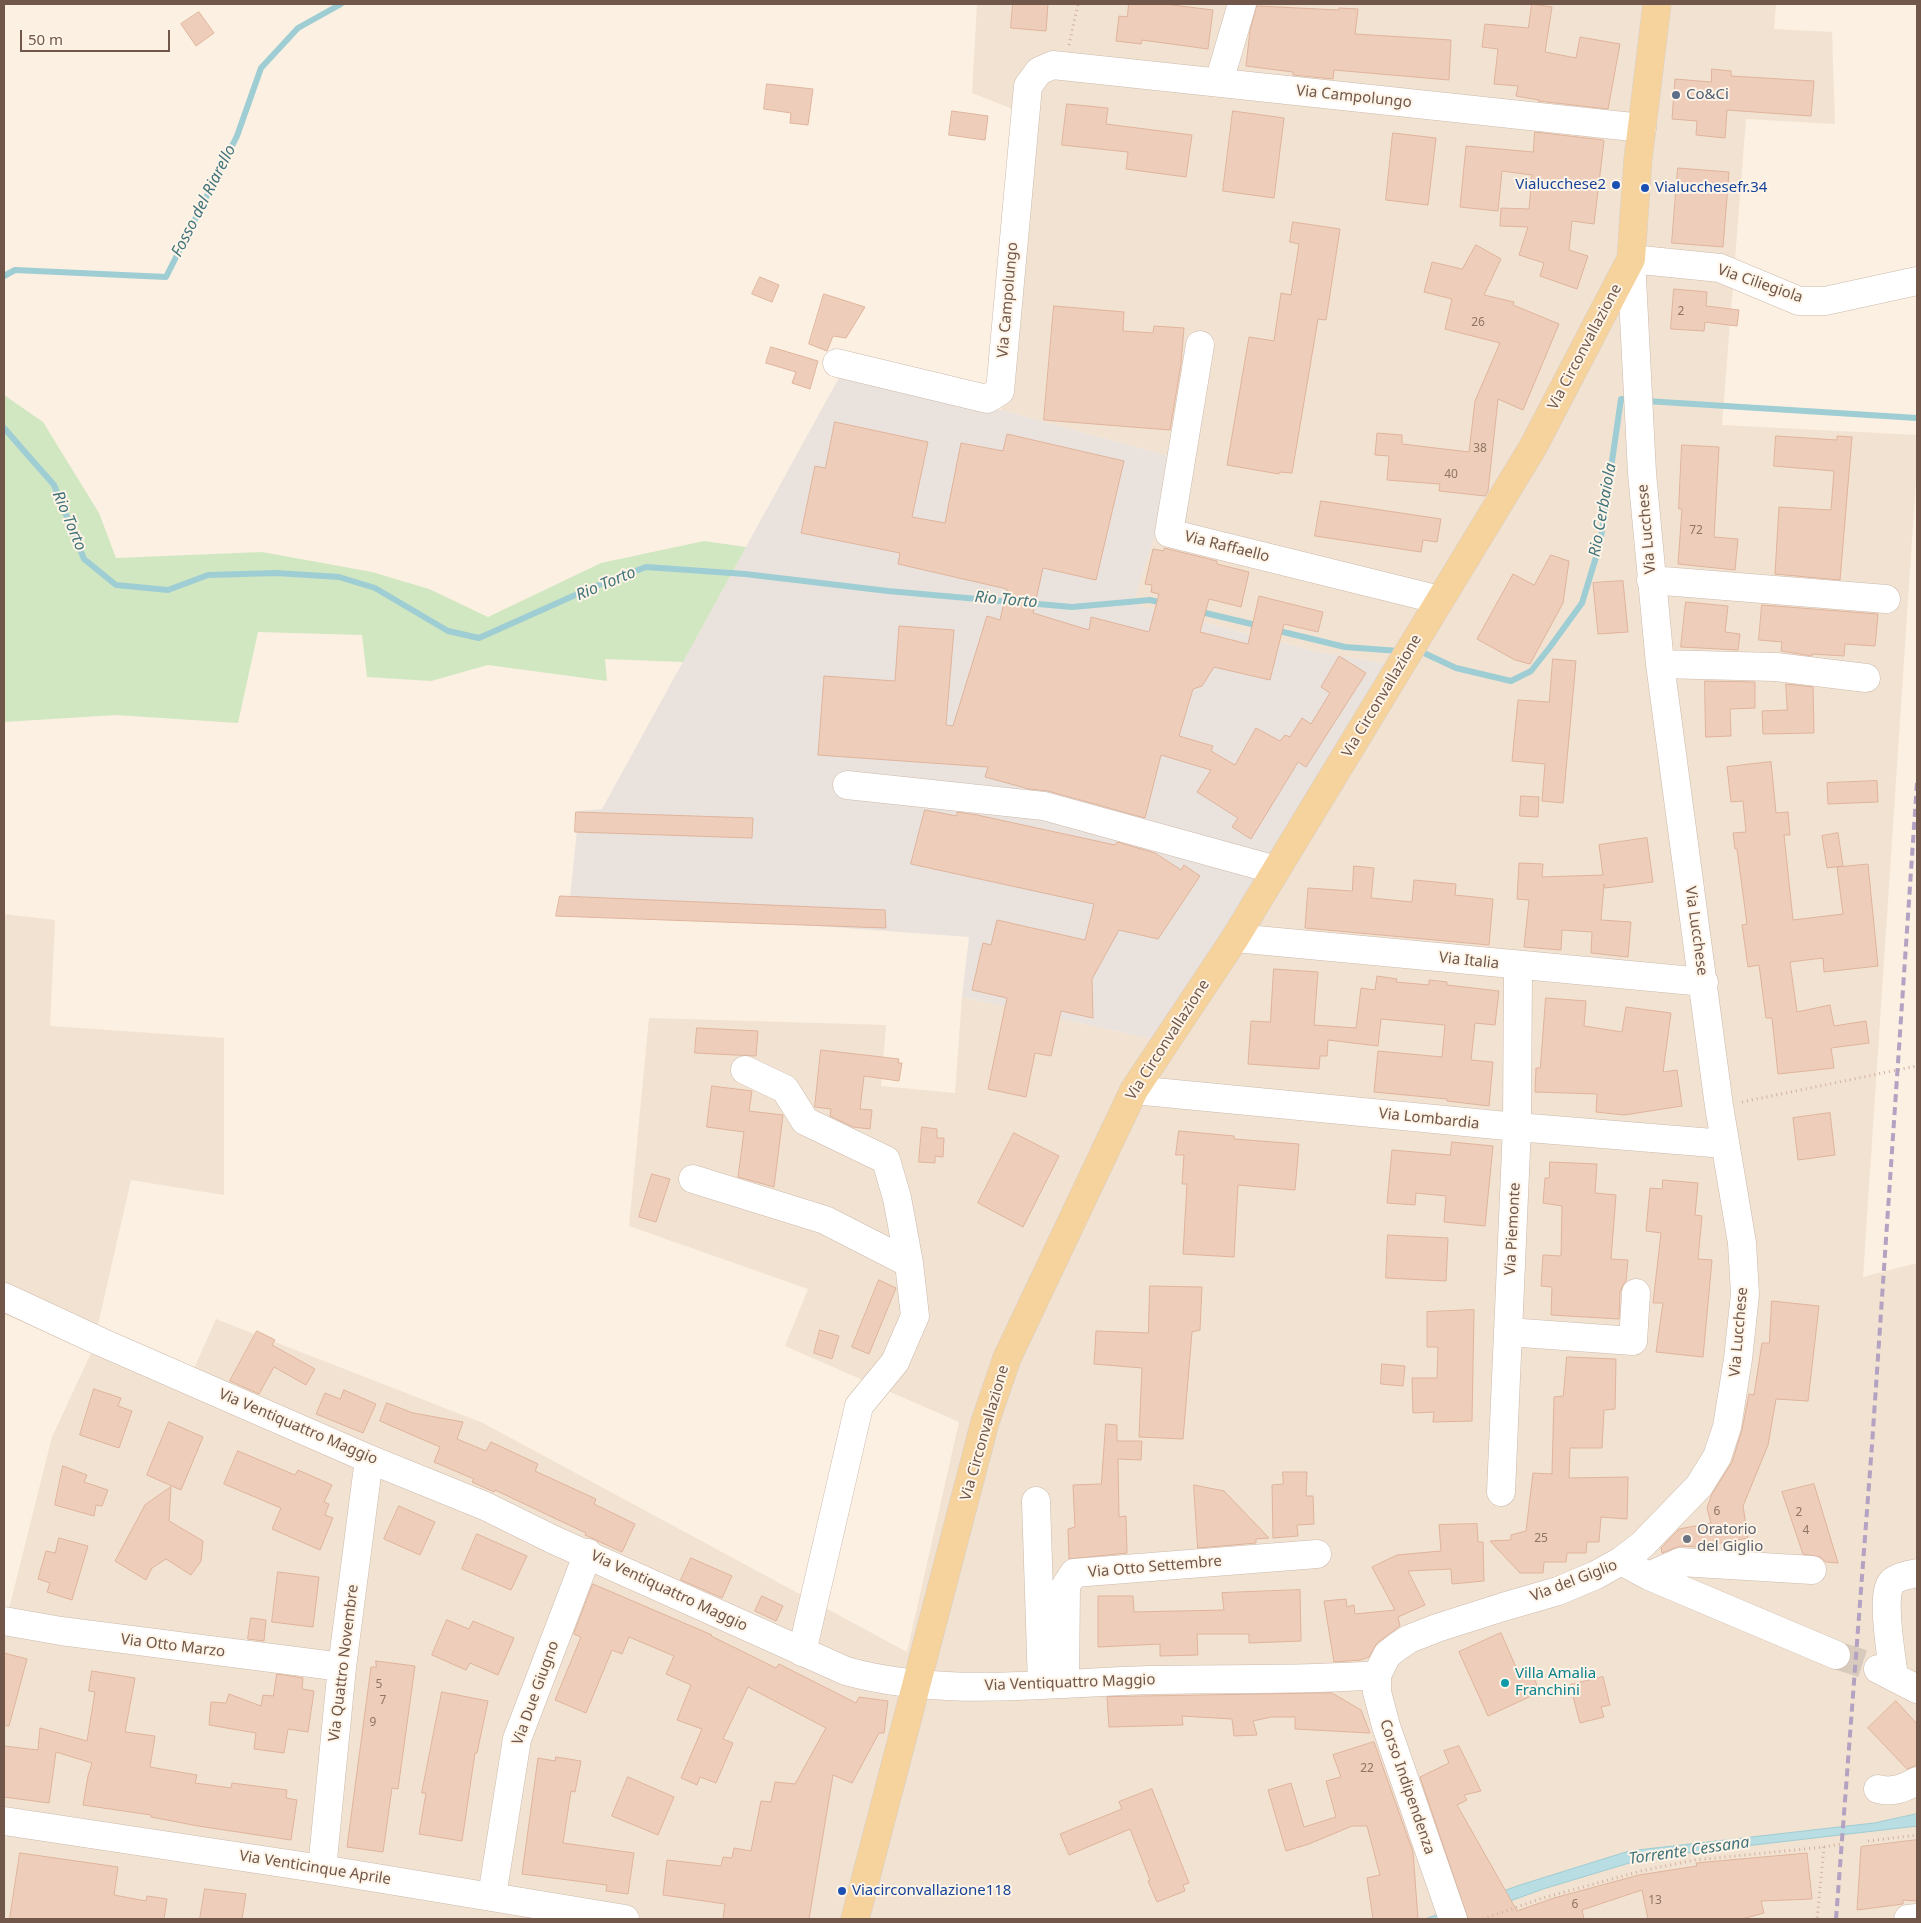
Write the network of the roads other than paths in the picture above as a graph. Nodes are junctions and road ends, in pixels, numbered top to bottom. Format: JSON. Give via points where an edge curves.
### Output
{"nodes":[{"id":1,"x":1242,"y":4,"type":"edge"},
{"id":2,"x":1657,"y":4,"type":"edge"},
{"id":3,"x":1219,"y":82,"type":"junction"},
{"id":4,"x":1642,"y":128,"type":"junction"},
{"id":5,"x":1631,"y":259,"type":"junction"},
{"id":6,"x":1917,"y":281,"type":"edge"},
{"id":7,"x":1200,"y":345,"type":"dead end"},
{"id":8,"x":837,"y":363,"type":"dead end"},
{"id":9,"x":1651,"y":580,"type":"junction"},
{"id":10,"x":1886,"y":599,"type":"dead end"},
{"id":11,"x":1440,"y":600,"type":"junction"},
{"id":12,"x":1660,"y":664,"type":"junction"},
{"id":13,"x":1866,"y":678,"type":"dead end"},
{"id":14,"x":847,"y":785,"type":"dead end"},
{"id":15,"x":1276,"y":870,"type":"junction"},
{"id":16,"x":1235,"y":938,"type":"junction"},
{"id":17,"x":1518,"y":966,"type":"junction"},
{"id":18,"x":1704,"y":982,"type":"junction"},
{"id":19,"x":745,"y":1070,"type":"dead end"},
{"id":20,"x":1134,"y":1090,"type":"junction"},
{"id":21,"x":1517,"y":1127,"type":"junction"},
{"id":22,"x":1726,"y":1144,"type":"junction"},
{"id":23,"x":693,"y":1179,"type":"dead end"},
{"id":24,"x":909,"y":1264,"type":"junction"},
{"id":25,"x":1636,"y":1293,"type":"dead end"},
{"id":26,"x":4,"y":1297,"type":"edge"},
{"id":27,"x":1508,"y":1332,"type":"junction"},
{"id":28,"x":369,"y":1459,"type":"junction"},
{"id":29,"x":1501,"y":1492,"type":"dead end"},
{"id":30,"x":1036,"y":1501,"type":"dead end"},
{"id":31,"x":588,"y":1554,"type":"junction"},
{"id":32,"x":1318,"y":1554,"type":"dead end"},
{"id":33,"x":1621,"y":1561,"type":"junction"},
{"id":34,"x":1812,"y":1570,"type":"dead end"},
{"id":35,"x":1917,"y":1572,"type":"edge"},
{"id":36,"x":1649,"y":1576,"type":"junction"},
{"id":37,"x":4,"y":1621,"type":"edge"},
{"id":38,"x":802,"y":1652,"type":"junction"},
{"id":39,"x":1836,"y":1655,"type":"tunnel mouth"},
{"id":40,"x":342,"y":1667,"type":"junction"},
{"id":41,"x":1377,"y":1675,"type":"junction"},
{"id":42,"x":1896,"y":1678,"type":"edge"},
{"id":43,"x":917,"y":1683,"type":"junction"},
{"id":44,"x":1054,"y":1684,"type":"junction"},
{"id":45,"x":1917,"y":1782,"type":"edge"},
{"id":46,"x":1878,"y":1789,"type":"dead end"},
{"id":47,"x":4,"y":1821,"type":"edge"},
{"id":48,"x":322,"y":1868,"type":"junction"},
{"id":49,"x":492,"y":1896,"type":"junction"},
{"id":50,"x":1449,"y":1908,"type":"edge"},
{"id":51,"x":1917,"y":1918,"type":"edge"},
{"id":52,"x":625,"y":1919,"type":"edge"},
{"id":53,"x":855,"y":1919,"type":"edge"},
{"id":54,"x":1908,"y":1919,"type":"edge"}],
"edges":[{"from":1,"to":3,"type":"street"},
{"from":2,"to":4,"type":"main road"},
{"from":3,"to":4,"type":"street","name":"Via Campolungo"},
{"from":3,"to":8,"type":"street","name":"Via Campolungo","via":[[1053,65],[1039,71],[1028,86],[1000,391],[987,399]]},
{"from":4,"to":5,"type":"main road"},
{"from":5,"to":6,"type":"street","name":"Via Ciliegiola","via":[[1720,268],[1799,301],[1825,301]]},
{"from":5,"to":9,"type":"street","name":"Via Lucchese"},
{"from":5,"to":11,"type":"main road","name":"Via Circonvallazione","via":[[1533,447]]},
{"from":7,"to":11,"type":"street","name":"Via Raffaello","via":[[1169,533]]},
{"from":9,"to":10,"type":"street"},
{"from":9,"to":12,"type":"street","name":"Via Lucchese"},
{"from":11,"to":15,"type":"main road","name":"Via Circonvallazione"},
{"from":12,"to":13,"type":"street","via":[[1776,667]]},
{"from":12,"to":18,"type":"street","name":"Via Lucchese"},
{"from":14,"to":15,"type":"street","via":[[1044,806]]},
{"from":15,"to":16,"type":"main road","name":"Via Circonvallazione"},
{"from":16,"to":17,"type":"street","name":"Via Italia"},
{"from":16,"to":20,"type":"main road","name":"Via Circonvallazione"},
{"from":17,"to":18,"type":"street","name":"Via Italia"},
{"from":17,"to":21,"type":"street","name":"Via Piemonte"},
{"from":18,"to":22,"type":"street","name":"Via Lucchese"},
{"from":19,"to":24,"type":"street","via":[[785,1089],[805,1121],[886,1160]]},
{"from":20,"to":21,"type":"street","name":"Via Lombardia"},
{"from":20,"to":43,"type":"main road","name":"Via Circonvallazione","via":[[1007,1358],[985,1422]]},
{"from":21,"to":22,"type":"street","name":"Via Lombardia"},
{"from":21,"to":27,"type":"street","name":"Via Piemonte"},
{"from":22,"to":33,"type":"street","name":"Via Lucchese","via":[[1742,1243],[1745,1294],[1727,1427],[1717,1457],[1699,1486],[1642,1545]]},
{"from":23,"to":24,"type":"street","via":[[825,1220]]},
{"from":24,"to":38,"type":"street","via":[[915,1316],[895,1362],[859,1406]]},
{"from":25,"to":27,"type":"street","via":[[1632,1341]]},
{"from":26,"to":28,"type":"street","name":"Via Ventiquattro Maggio"},
{"from":27,"to":29,"type":"street","name":"Via Piemonte"},
{"from":28,"to":31,"type":"street","name":"Via Ventiquattro Maggio","via":[[485,1506]]},
{"from":28,"to":40,"type":"street","name":"Via Quattro Novembre"},
{"from":30,"to":44,"type":"street"},
{"from":31,"to":38,"type":"street","name":"Via Ventiquattro Maggio"},
{"from":31,"to":49,"type":"street","name":"Via Due Giugno","via":[[517,1739]]},
{"from":32,"to":44,"type":"street","name":"Via Otto Settembre","via":[[1074,1573],[1066,1585]]},
{"from":33,"to":36,"type":"street","name":"Via del Giglio"},
{"from":33,"to":41,"type":"street","name":"Via del Giglio","via":[[1596,1576],[1558,1591],[1503,1606],[1409,1639],[1388,1655]]},
{"from":34,"to":36,"type":"street","via":[[1680,1562]]},
{"from":35,"to":42,"type":"street","via":[[1892,1582],[1886,1591]]},
{"from":36,"to":39,"type":"street","name":"Via del Giglio"},
{"from":37,"to":40,"type":"street","name":"Via Otto Marzo","via":[[61,1632]]},
{"from":38,"to":43,"type":"street","name":"Via Ventiquattro Maggio","via":[[864,1676]]},
{"from":40,"to":48,"type":"street","name":"Via Quattro Novembre"},
{"from":41,"to":44,"type":"street","name":"Via Ventiquattro Maggio"},
{"from":41,"to":50,"type":"street","name":"Corso Indipendenza","via":[[1377,1692],[1386,1726]]},
{"from":43,"to":44,"type":"street","name":"Via Ventiquattro Maggio","via":[[972,1686]]},
{"from":43,"to":53,"type":"main road","name":"Via Circonvallazione"},
{"from":45,"to":46,"type":"street","via":[[1887,1791]]},
{"from":47,"to":48,"type":"street","name":"Via Venticinque Aprile"},
{"from":48,"to":49,"type":"street","name":"Via Venticinque Aprile"},
{"from":49,"to":52,"type":"street","name":"Via Venticinque Aprile"},
{"from":51,"to":54,"type":"street"}]}
